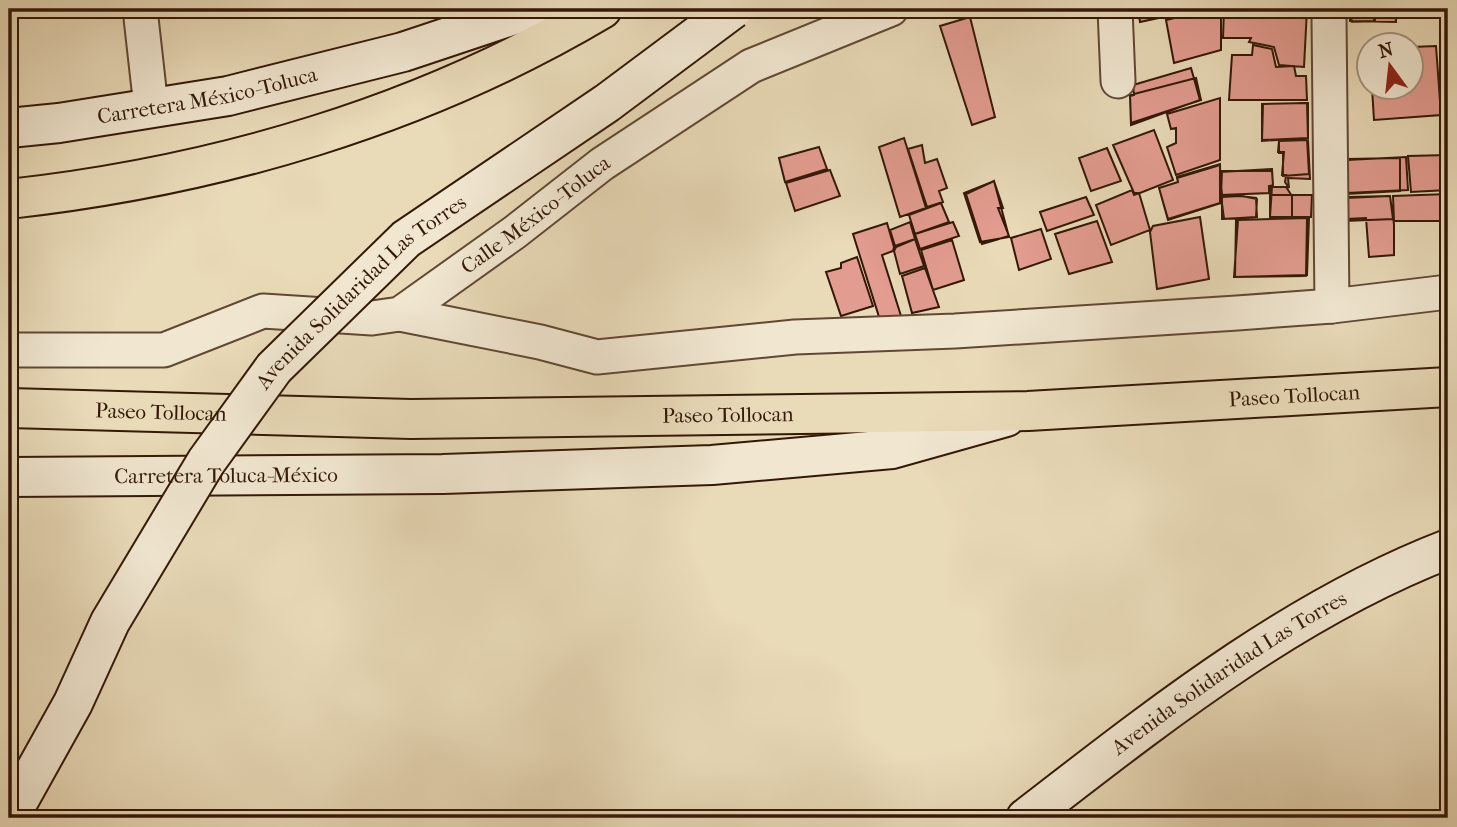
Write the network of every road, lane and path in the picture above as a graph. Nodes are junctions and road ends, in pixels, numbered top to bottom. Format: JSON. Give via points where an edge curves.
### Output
{"nodes":[{"id":1,"x":140,"y":9,"type":"edge"},
{"id":2,"x":532,"y":9,"type":"edge"},
{"id":3,"x":603,"y":9,"type":"edge"},
{"id":4,"x":733,"y":9,"type":"edge"},
{"id":5,"x":891,"y":9,"type":"edge"},
{"id":6,"x":1115,"y":9,"type":"edge"},
{"id":7,"x":1329,"y":17,"type":"dead end"},
{"id":8,"x":1118,"y":81,"type":"dead end"},
{"id":9,"x":150,"y":107,"type":"junction"},
{"id":10,"x":9,"y":128,"type":"edge"},
{"id":11,"x":9,"y":199,"type":"edge"},
{"id":12,"x":1448,"y":292,"type":"edge"},
{"id":13,"x":1332,"y":306,"type":"junction"},
{"id":14,"x":400,"y":314,"type":"junction"},
{"id":15,"x":9,"y":350,"type":"edge"},
{"id":16,"x":1448,"y":387,"type":"edge"},
{"id":17,"x":9,"y":408,"type":"edge"},
{"id":18,"x":1028,"y":411,"type":"junction"},
{"id":19,"x":9,"y":477,"type":"edge"},
{"id":20,"x":1448,"y":549,"type":"edge"},
{"id":21,"x":9,"y":818,"type":"edge"},
{"id":22,"x":1026,"y":818,"type":"edge"}],
"edges":[{"from":1,"to":9,"type":"street"},
{"from":2,"to":9,"type":"main road","name":"Carretera México-Toluca","via":[[403,52],[228,96]]},
{"from":3,"to":11,"type":"highway","via":[[506,61],[339,129],[165,176]]},
{"from":4,"to":21,"type":"main road","name":"Avenida Solidaridad Las Torres","bridge":true,"via":[[607,103],[406,239],[274,368],[206,462],[110,622],[73,703]]},
{"from":5,"to":14,"type":"street","name":"Calle México-Toluca","via":[[751,66],[602,164]]},
{"from":6,"to":8,"type":"street"},
{"from":7,"to":13,"type":"street"},
{"from":9,"to":10,"type":"main road","name":"Carretera México-Toluca"},
{"from":12,"to":13,"type":"street"},
{"from":13,"to":14,"type":"street","via":[[795,337],[597,357]]},
{"from":14,"to":15,"type":"street","name":"Calle México-Toluca","via":[[372,318],[263,311],[164,351]]},
{"from":16,"to":18,"type":"highway","name":"Paseo Tollocan"},
{"from":17,"to":18,"type":"highway","name":"Paseo Tollocan","via":[[411,418]]},
{"from":18,"to":19,"type":"main road","name":"Carretera Toluca-México","via":[[892,449],[712,465],[443,474]]},
{"from":20,"to":22,"type":"main road","name":"Avenida Solidaridad Las Torres","via":[[1401,567],[1286,630],[1154,719]]}]}
